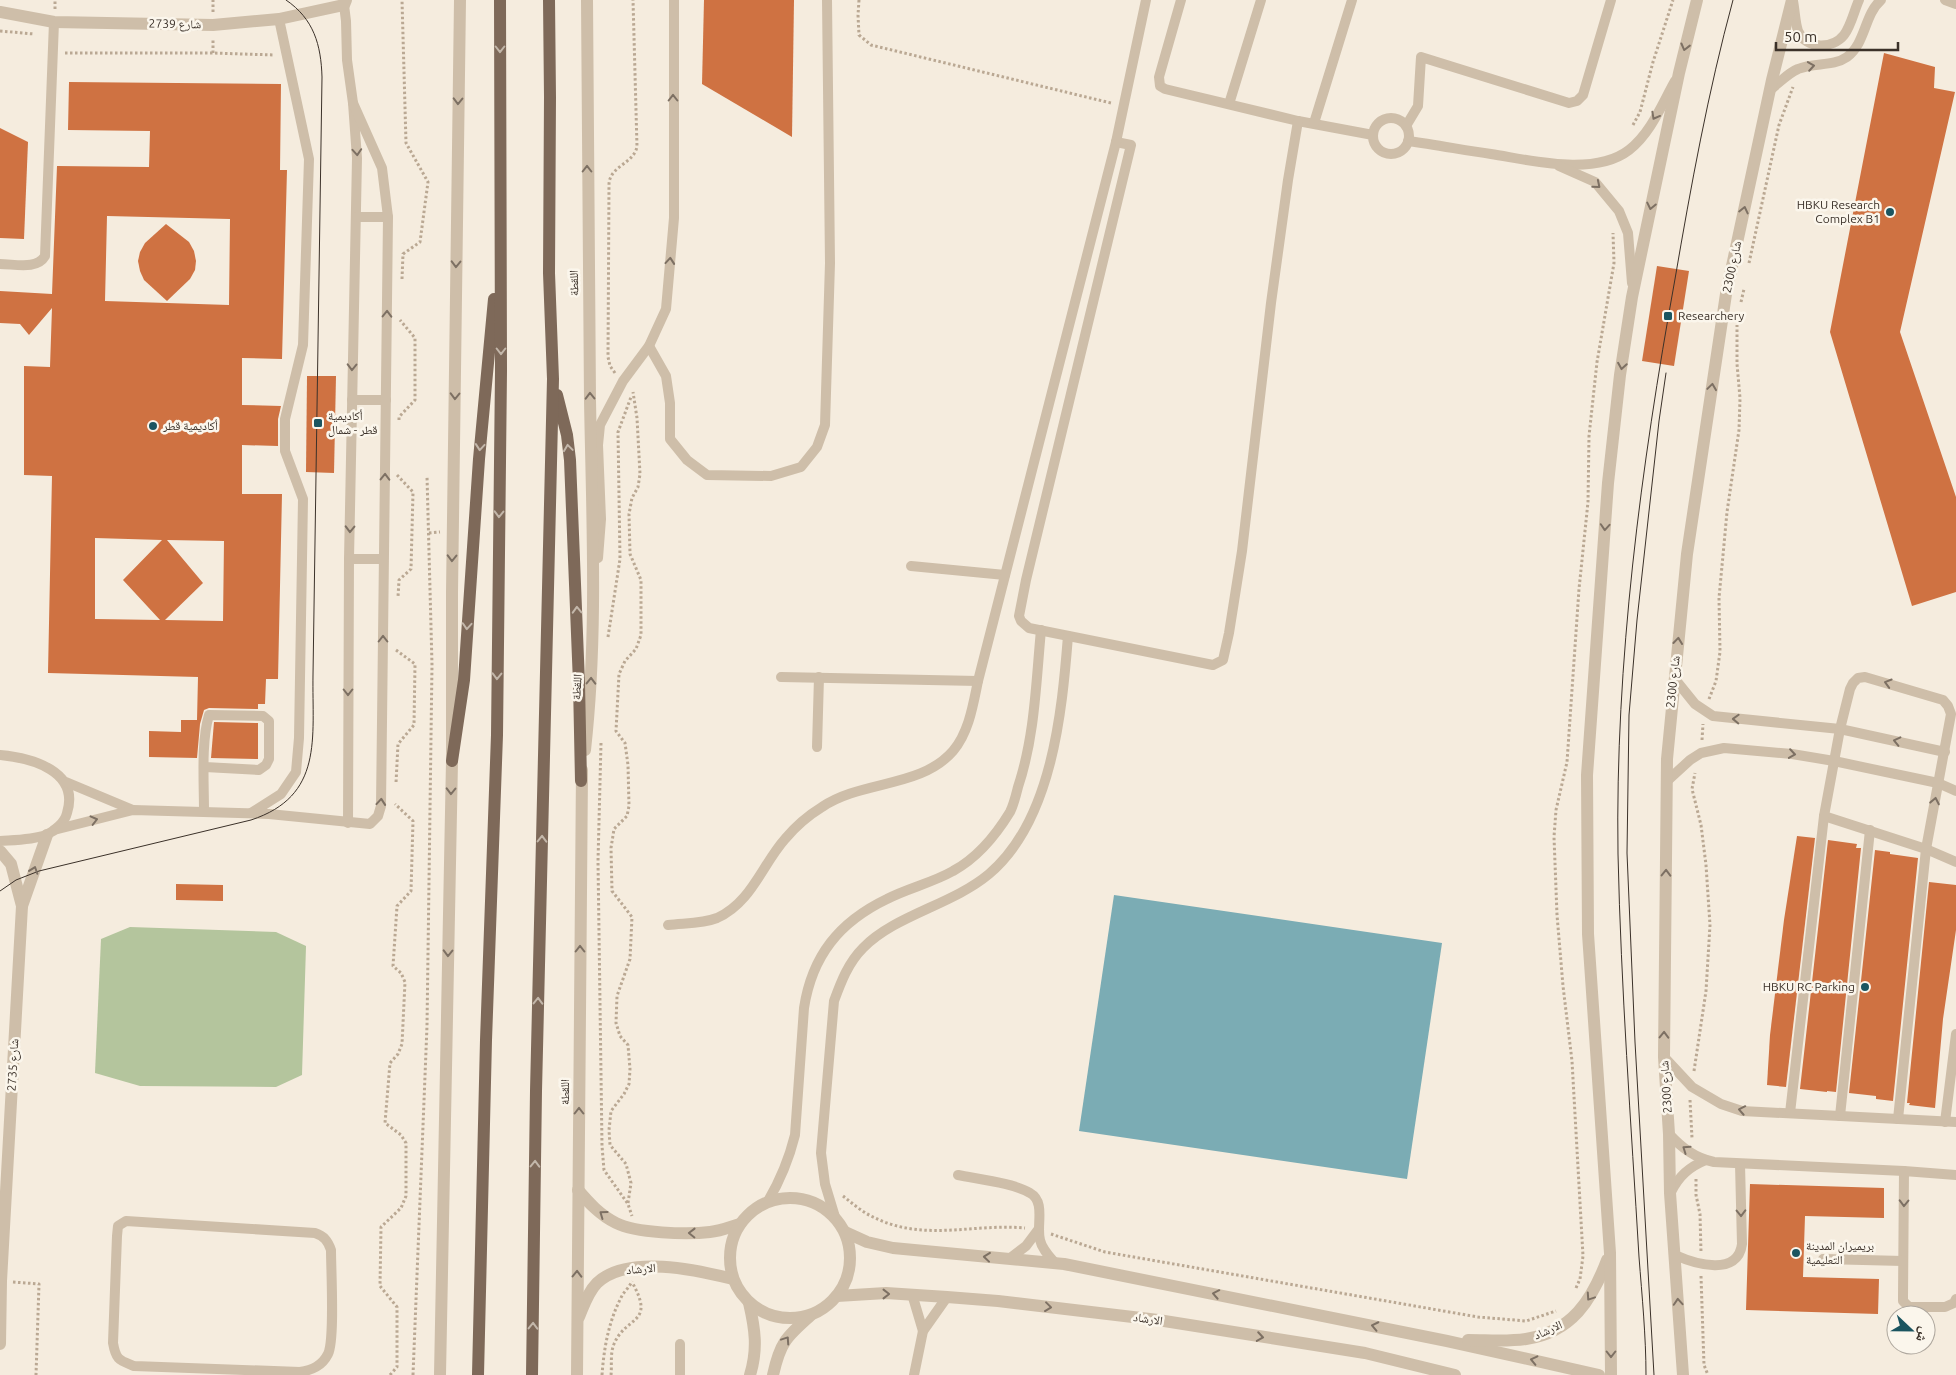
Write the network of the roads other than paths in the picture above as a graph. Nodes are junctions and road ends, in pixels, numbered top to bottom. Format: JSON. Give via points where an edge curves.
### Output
{"nodes":[{"id":1,"x":460,"y":0,"type":"edge"},
{"id":2,"x":500,"y":0,"type":"edge"},
{"id":3,"x":548,"y":0,"type":"edge"},
{"id":4,"x":587,"y":0,"type":"edge"},
{"id":5,"x":674,"y":0,"type":"edge"},
{"id":6,"x":827,"y":0,"type":"edge"},
{"id":7,"x":1146,"y":0,"type":"edge"},
{"id":8,"x":1181,"y":0,"type":"edge"},
{"id":9,"x":1261,"y":0,"type":"edge"},
{"id":10,"x":1352,"y":0,"type":"edge"},
{"id":11,"x":1611,"y":0,"type":"edge"},
{"id":12,"x":1697,"y":0,"type":"edge"},
{"id":13,"x":1793,"y":0,"type":"edge"},
{"id":14,"x":1859,"y":0,"type":"edge"},
{"id":15,"x":1881,"y":0,"type":"edge"},
{"id":16,"x":1946,"y":0,"type":"edge"},
{"id":17,"x":345,"y":3,"type":"edge"},
{"id":18,"x":1956,"y":4,"type":"edge"},
{"id":19,"x":0,"y":12,"type":"edge"},
{"id":20,"x":279,"y":19,"type":"junction"},
{"id":21,"x":54,"y":22,"type":"junction"},
{"id":22,"x":1679,"y":73,"type":"junction"},
{"id":23,"x":1770,"y":90,"type":"junction"},
{"id":24,"x":353,"y":103,"type":"junction"},
{"id":25,"x":1229,"y":104,"type":"junction"},
{"id":26,"x":1298,"y":121,"type":"junction"},
{"id":27,"x":1314,"y":123,"type":"junction"},
{"id":28,"x":1406,"y":126,"type":"junction"},
{"id":29,"x":1373,"y":135,"type":"junction"},
{"id":30,"x":1408,"y":141,"type":"junction"},
{"id":31,"x":1116,"y":142,"type":"junction"},
{"id":32,"x":1554,"y":164,"type":"junction"},
{"id":33,"x":388,"y":216,"type":"junction"},
{"id":34,"x":356,"y":217,"type":"junction"},
{"id":35,"x":500,"y":224,"type":"junction"},
{"id":36,"x":0,"y":264,"type":"edge"},
{"id":37,"x":1632,"y":297,"type":"junction"},
{"id":38,"x":649,"y":346,"type":"junction"},
{"id":39,"x":553,"y":379,"type":"junction"},
{"id":40,"x":352,"y":400,"type":"junction"},
{"id":41,"x":386,"y":400,"type":"junction"},
{"id":42,"x":349,"y":559,"type":"junction"},
{"id":43,"x":383,"y":559,"type":"junction"},
{"id":44,"x":910,"y":566,"type":"dead end"},
{"id":45,"x":1005,"y":575,"type":"junction"},
{"id":46,"x":592,"y":612,"type":"junction"},
{"id":47,"x":1040,"y":630,"type":"junction"},
{"id":48,"x":1068,"y":636,"type":"junction"},
{"id":49,"x":781,"y":677,"type":"dead end"},
{"id":50,"x":819,"y":677,"type":"junction"},
{"id":51,"x":1674,"y":678,"type":"junction"},
{"id":52,"x":978,"y":681,"type":"junction"},
{"id":53,"x":1840,"y":729,"type":"junction"},
{"id":54,"x":817,"y":747,"type":"dead end"},
{"id":55,"x":1945,"y":752,"type":"junction"},
{"id":56,"x":0,"y":755,"type":"edge"},
{"id":57,"x":452,"y":761,"type":"junction"},
{"id":58,"x":1834,"y":761,"type":"junction"},
{"id":59,"x":205,"y":767,"type":"junction"},
{"id":60,"x":1667,"y":781,"type":"junction"},
{"id":61,"x":66,"y":782,"type":"junction"},
{"id":62,"x":581,"y":782,"type":"junction"},
{"id":63,"x":1938,"y":783,"type":"junction"},
{"id":64,"x":1956,"y":791,"type":"edge"},
{"id":65,"x":133,"y":810,"type":"junction"},
{"id":66,"x":204,"y":811,"type":"junction"},
{"id":67,"x":250,"y":814,"type":"junction"},
{"id":68,"x":1824,"y":816,"type":"junction"},
{"id":69,"x":348,"y":823,"type":"junction"},
{"id":70,"x":1870,"y":830,"type":"junction"},
{"id":71,"x":51,"y":832,"type":"junction"},
{"id":72,"x":0,"y":841,"type":"edge"},
{"id":73,"x":1926,"y":849,"type":"junction"},
{"id":74,"x":0,"y":851,"type":"edge"},
{"id":75,"x":1956,"y":862,"type":"edge"},
{"id":76,"x":22,"y":906,"type":"junction"},
{"id":77,"x":668,"y":925,"type":"dead end"},
{"id":78,"x":1956,"y":1034,"type":"edge"},
{"id":79,"x":1664,"y":1057,"type":"junction"},
{"id":80,"x":1790,"y":1113,"type":"junction"},
{"id":81,"x":1840,"y":1116,"type":"junction"},
{"id":82,"x":1898,"y":1119,"type":"junction"},
{"id":83,"x":1951,"y":1122,"type":"edge"},
{"id":84,"x":5,"y":1125,"type":"edge"},
{"id":85,"x":1669,"y":1134,"type":"junction"},
{"id":86,"x":1694,"y":1160,"type":"junction"},
{"id":87,"x":1740,"y":1164,"type":"junction"},
{"id":88,"x":1904,"y":1171,"type":"junction"},
{"id":89,"x":958,"y":1175,"type":"dead end"},
{"id":90,"x":1956,"y":1175,"type":"edge"},
{"id":91,"x":578,"y":1190,"type":"junction"},
{"id":92,"x":1670,"y":1193,"type":"junction"},
{"id":93,"x":768,"y":1201,"type":"junction"},
{"id":94,"x":834,"y":1217,"type":"junction"},
{"id":95,"x":740,"y":1224,"type":"junction"},
{"id":96,"x":1038,"y":1230,"type":"junction"},
{"id":97,"x":845,"y":1232,"type":"junction"},
{"id":98,"x":1610,"y":1253,"type":"junction"},
{"id":99,"x":1675,"y":1255,"type":"junction"},
{"id":100,"x":1010,"y":1259,"type":"junction"},
{"id":101,"x":1823,"y":1260,"type":"dead end"},
{"id":102,"x":1903,"y":1261,"type":"junction"},
{"id":103,"x":1055,"y":1263,"type":"junction"},
{"id":104,"x":733,"y":1279,"type":"junction"},
{"id":105,"x":1,"y":1281,"type":"edge"},
{"id":106,"x":912,"y":1294,"type":"junction"},
{"id":107,"x":837,"y":1296,"type":"junction"},
{"id":108,"x":947,"y":1297,"type":"junction"},
{"id":109,"x":1956,"y":1299,"type":"edge"},
{"id":110,"x":749,"y":1303,"type":"junction"},
{"id":111,"x":812,"y":1314,"type":"junction"},
{"id":112,"x":576,"y":1324,"type":"junction"},
{"id":113,"x":924,"y":1331,"type":"junction"},
{"id":114,"x":1447,"y":1341,"type":"junction"},
{"id":115,"x":0,"y":1344,"type":"edge"},
{"id":116,"x":680,"y":1344,"type":"dead end"},
{"id":117,"x":134,"y":1370,"type":"edge"},
{"id":118,"x":440,"y":1375,"type":"edge"},
{"id":119,"x":478,"y":1375,"type":"edge"},
{"id":120,"x":532,"y":1375,"type":"edge"},
{"id":121,"x":577,"y":1375,"type":"edge"},
{"id":122,"x":680,"y":1375,"type":"edge"},
{"id":123,"x":750,"y":1375,"type":"edge"},
{"id":124,"x":773,"y":1375,"type":"edge"},
{"id":125,"x":914,"y":1375,"type":"edge"},
{"id":126,"x":1455,"y":1375,"type":"edge"},
{"id":127,"x":1599,"y":1375,"type":"edge"},
{"id":128,"x":1611,"y":1375,"type":"edge"},
{"id":129,"x":1683,"y":1375,"type":"edge"}],
"edges":[{"from":1,"to":57,"type":"street","one_way":true},
{"from":2,"to":35,"type":"main road","one_way":true},
{"from":3,"to":39,"type":"main road","name":"اللقطة","via":[[549,273]]},
{"from":46,"to":4,"type":"street","name":"اللقطة","one_way":true},
{"from":38,"to":5,"type":"lane","one_way":true,"via":[[666,309],[674,218]]},
{"from":6,"to":38,"type":"lane","via":[[830,262],[825,425],[816,447],[801,467],[771,476],[707,475],[687,460],[670,439],[666,376]]},
{"from":7,"to":31,"type":"lane"},
{"from":8,"to":25,"type":"lane","via":[[1158,83],[1166,89]]},
{"from":9,"to":25,"type":"lane"},
{"from":10,"to":27,"type":"lane"},
{"from":11,"to":28,"type":"lane","via":[[1583,95],[1577,101],[1569,103],[1420,57],[1418,106]]},
{"from":12,"to":22,"type":"street","one_way":true},
{"from":13,"to":14,"type":"lane","via":[[1799,34],[1806,41],[1827,46],[1838,42],[1848,30]]},
{"from":13,"to":23,"type":"street","name":"شارع 2300"},
{"from":23,"to":15,"type":"lane","one_way":true,"via":[[1799,68],[1837,62],[1848,56],[1857,47],[1870,15]]},
{"from":16,"to":18,"type":"lane"},
{"from":17,"to":20,"type":"street","name":"شارع 2739"},
{"from":17,"to":24,"type":"lane","via":[[347,60]]},
{"from":19,"to":21,"type":"street","name":"شارع 2739"},
{"from":20,"to":21,"type":"street","name":"شارع 2739","via":[[213,24]]},
{"from":20,"to":67,"type":"lane","via":[[309,160],[303,345],[285,419],[285,451],[303,499],[299,738],[296,772],[281,794]]},
{"from":21,"to":36,"type":"lane","via":[[45,256],[42,262],[34,264]]},
{"from":22,"to":32,"type":"lane","one_way":true,"via":[[1650,127],[1627,151],[1595,164]]},
{"from":22,"to":37,"type":"street","one_way":true},
{"from":51,"to":23,"type":"street","name":"شارع 2300","one_way":true,"via":[[1687,554],[1726,294]]},
{"from":24,"to":33,"type":"lane","via":[[382,168]]},
{"from":24,"to":34,"type":"lane","one_way":true,"via":[[357,158]]},
{"from":25,"to":26,"type":"lane"},
{"from":26,"to":27,"type":"lane"},
{"from":26,"to":48,"type":"lane","via":[[1271,303],[1242,551],[1223,660],[1214,665]]},
{"from":27,"to":29,"type":"lane"},
{"from":28,"to":29,"type":"lane","via":[[1393,118],[1385,119],[1375,128]]},
{"from":28,"to":30,"type":"lane"},
{"from":29,"to":30,"type":"lane","via":[[1377,148],[1388,154],[1401,151]]},
{"from":30,"to":32,"type":"lane"},
{"from":31,"to":45,"type":"lane"},
{"from":31,"to":47,"type":"lane","via":[[1131,145],[1020,611],[1024,626]]},
{"from":32,"to":37,"type":"lane","one_way":true,"via":[[1595,182],[1619,211],[1628,233]]},
{"from":33,"to":34,"type":"lane"},
{"from":41,"to":33,"type":"lane","one_way":true},
{"from":34,"to":40,"type":"lane","one_way":true},
{"from":35,"to":57,"type":"main road","one_way":true,"via":[[464,680]]},
{"from":35,"to":119,"type":"main road","one_way":true,"via":[[497,735]]},
{"from":37,"to":98,"type":"street","one_way":true,"via":[[1608,483],[1588,775],[1588,934]]},
{"from":38,"to":46,"type":"lane","via":[[623,381],[600,424],[601,519]]},
{"from":62,"to":39,"type":"main road","one_way":true,"via":[[570,460]]},
{"from":120,"to":39,"type":"main road","name":"اللقطة","one_way":true},
{"from":40,"to":41,"type":"lane"},
{"from":40,"to":42,"type":"lane","one_way":true},
{"from":43,"to":41,"type":"lane","one_way":true},
{"from":42,"to":43,"type":"lane"},
{"from":42,"to":69,"type":"lane","one_way":true},
{"from":69,"to":43,"type":"lane","one_way":true,"via":[[370,824],[378,816],[381,806]]},
{"from":44,"to":45,"type":"lane"},
{"from":45,"to":52,"type":"lane"},
{"from":62,"to":46,"type":"street","name":"اللقطة","one_way":true,"via":[[591,694]]},
{"from":47,"to":48,"type":"lane"},
{"from":47,"to":93,"type":"lane","via":[[1034,711],[1026,763],[1011,810],[998,830],[977,854],[953,871],[886,899],[842,928],[826,946],[814,968],[804,1008],[795,1135],[782,1178]]},
{"from":48,"to":94,"type":"lane","via":[[1049,769],[1042,792],[1013,849],[990,874],[967,890],[878,935],[850,964],[840,982],[834,1001],[821,1153]]},
{"from":49,"to":50,"type":"lane"},
{"from":50,"to":52,"type":"lane"},
{"from":50,"to":54,"type":"lane"},
{"from":53,"to":51,"type":"lane","one_way":true,"via":[[1713,716],[1695,704]]},
{"from":51,"to":60,"type":"street","name":"شارع 2300"},
{"from":52,"to":77,"type":"lane","via":[[963,736],[954,751],[937,766],[920,774],[842,796],[823,806],[785,839],[742,901],[729,912],[707,920]]},
{"from":55,"to":53,"type":"lane","one_way":true},
{"from":55,"to":53,"type":"lane","one_way":true,"via":[[1951,714],[1943,700],[1865,677],[1853,683]]},
{"from":53,"to":58,"type":"lane"},
{"from":55,"to":63,"type":"lane"},
{"from":56,"to":61,"type":"lane","via":[[19,756],[52,770]]},
{"from":57,"to":118,"type":"street","one_way":true},
{"from":60,"to":58,"type":"lane","one_way":true,"via":[[1701,753],[1724,748]]},
{"from":58,"to":63,"type":"lane"},
{"from":58,"to":68,"type":"lane"},
{"from":59,"to":59,"type":"lane","via":[[209,715],[263,716],[269,721],[269,759],[266,765],[259,770]]},
{"from":59,"to":66,"type":"lane"},
{"from":79,"to":60,"type":"street","name":"شارع 2300","one_way":true},
{"from":61,"to":65,"type":"lane"},
{"from":61,"to":71,"type":"lane","via":[[71,802],[66,818]]},
{"from":91,"to":62,"type":"street","name":"اللقطة","one_way":true},
{"from":63,"to":64,"type":"lane"},
{"from":73,"to":63,"type":"lane","one_way":true},
{"from":65,"to":66,"type":"lane"},
{"from":71,"to":65,"type":"lane","one_way":true},
{"from":66,"to":67,"type":"lane"},
{"from":67,"to":69,"type":"lane"},
{"from":68,"to":70,"type":"lane"},
{"from":68,"to":80,"type":"lane"},
{"from":70,"to":73,"type":"lane"},
{"from":70,"to":81,"type":"lane"},
{"from":71,"to":72,"type":"lane"},
{"from":76,"to":71,"type":"street","name":"شارع 2735","one_way":true},
{"from":73,"to":75,"type":"lane"},
{"from":73,"to":82,"type":"lane"},
{"from":74,"to":76,"type":"street","name":"شارع 2735","via":[[11,864]]},
{"from":76,"to":84,"type":"street","name":"شارع 2735"},
{"from":78,"to":83,"type":"lane"},
{"from":80,"to":79,"type":"lane","one_way":true,"via":[[1742,1111],[1721,1104],[1692,1087]]},
{"from":79,"to":85,"type":"street","name":"شارع 2300"},
{"from":80,"to":81,"type":"lane"},
{"from":81,"to":82,"type":"lane"},
{"from":82,"to":83,"type":"lane"},
{"from":84,"to":105,"type":"street","name":"شارع 2735"},
{"from":86,"to":85,"type":"lane","one_way":true},
{"from":85,"to":92,"type":"street","name":"شارع 2300"},
{"from":86,"to":87,"type":"lane"},
{"from":86,"to":92,"type":"lane"},
{"from":87,"to":88,"type":"lane"},
{"from":87,"to":99,"type":"lane","one_way":true,"via":[[1741,1250],[1738,1257],[1726,1264],[1702,1264]]},
{"from":88,"to":90,"type":"lane"},
{"from":88,"to":102,"type":"lane","one_way":true},
{"from":89,"to":96,"type":"lane","via":[[1031,1193],[1039,1207]]},
{"from":95,"to":91,"type":"street","one_way":true,"via":[[697,1233],[633,1229],[602,1215]]},
{"from":112,"to":91,"type":"street","name":"اللقطة","one_way":true},
{"from":92,"to":99,"type":"street","name":"شارع 2300"},
{"from":93,"to":94,"type":"street","via":[[786,1197],[804,1199],[821,1206]]},
{"from":93,"to":95,"type":"street","via":[[752,1210]]},
{"from":94,"to":97,"type":"street"},
{"from":95,"to":104,"type":"street","via":[[730,1250]]},
{"from":96,"to":100,"type":"lane"},
{"from":96,"to":103,"type":"lane","via":[[1042,1247]]},
{"from":100,"to":97,"type":"street","name":"الارشاد","one_way":true,"via":[[893,1248],[867,1242]]},
{"from":97,"to":107,"type":"street","via":[[850,1248],[850,1265],[846,1282]]},
{"from":98,"to":114,"type":"street","name":"الارشاد","one_way":true,"via":[[1592,1296],[1565,1323],[1527,1339]]},
{"from":98,"to":128,"type":"street","one_way":true},
{"from":129,"to":99,"type":"street","name":"شارع 2300","one_way":true},
{"from":100,"to":103,"type":"street","name":"الارشاد"},
{"from":101,"to":102,"type":"lane"},
{"from":102,"to":109,"type":"lane","via":[[1903,1301],[1906,1305],[1945,1308],[1954,1304]]},
{"from":114,"to":103,"type":"street","name":"الارشاد","one_way":true},
{"from":104,"to":110,"type":"street"},
{"from":104,"to":112,"type":"street","name":"الارشاد","via":[[702,1271],[662,1267],[632,1268],[610,1274],[589,1292]]},
{"from":105,"to":115,"type":"street","name":"شارع 2735"},
{"from":107,"to":106,"type":"street","name":"الارشاد","one_way":true},
{"from":106,"to":108,"type":"street","name":"الارشاد"},
{"from":106,"to":113,"type":"lane"},
{"from":107,"to":111,"type":"street"},
{"from":108,"to":113,"type":"lane"},
{"from":108,"to":126,"type":"street","name":"الارشاد","one_way":true,"via":[[1168,1322],[1365,1353]]},
{"from":110,"to":111,"type":"street","via":[[779,1318]]},
{"from":110,"to":123,"type":"street","via":[[756,1343]]},
{"from":124,"to":111,"type":"street","one_way":true,"via":[[782,1345]]},
{"from":112,"to":121,"type":"street","name":"اللقطة"},
{"from":113,"to":125,"type":"lane"},
{"from":127,"to":114,"type":"street","name":"الارشاد","one_way":true},
{"from":116,"to":122,"type":"lane"},
{"from":117,"to":117,"type":"lane","via":[[300,1372],[316,1367],[331,1346],[329,1244],[315,1233],[126,1221],[118,1226],[113,1343],[118,1360]]}]}
